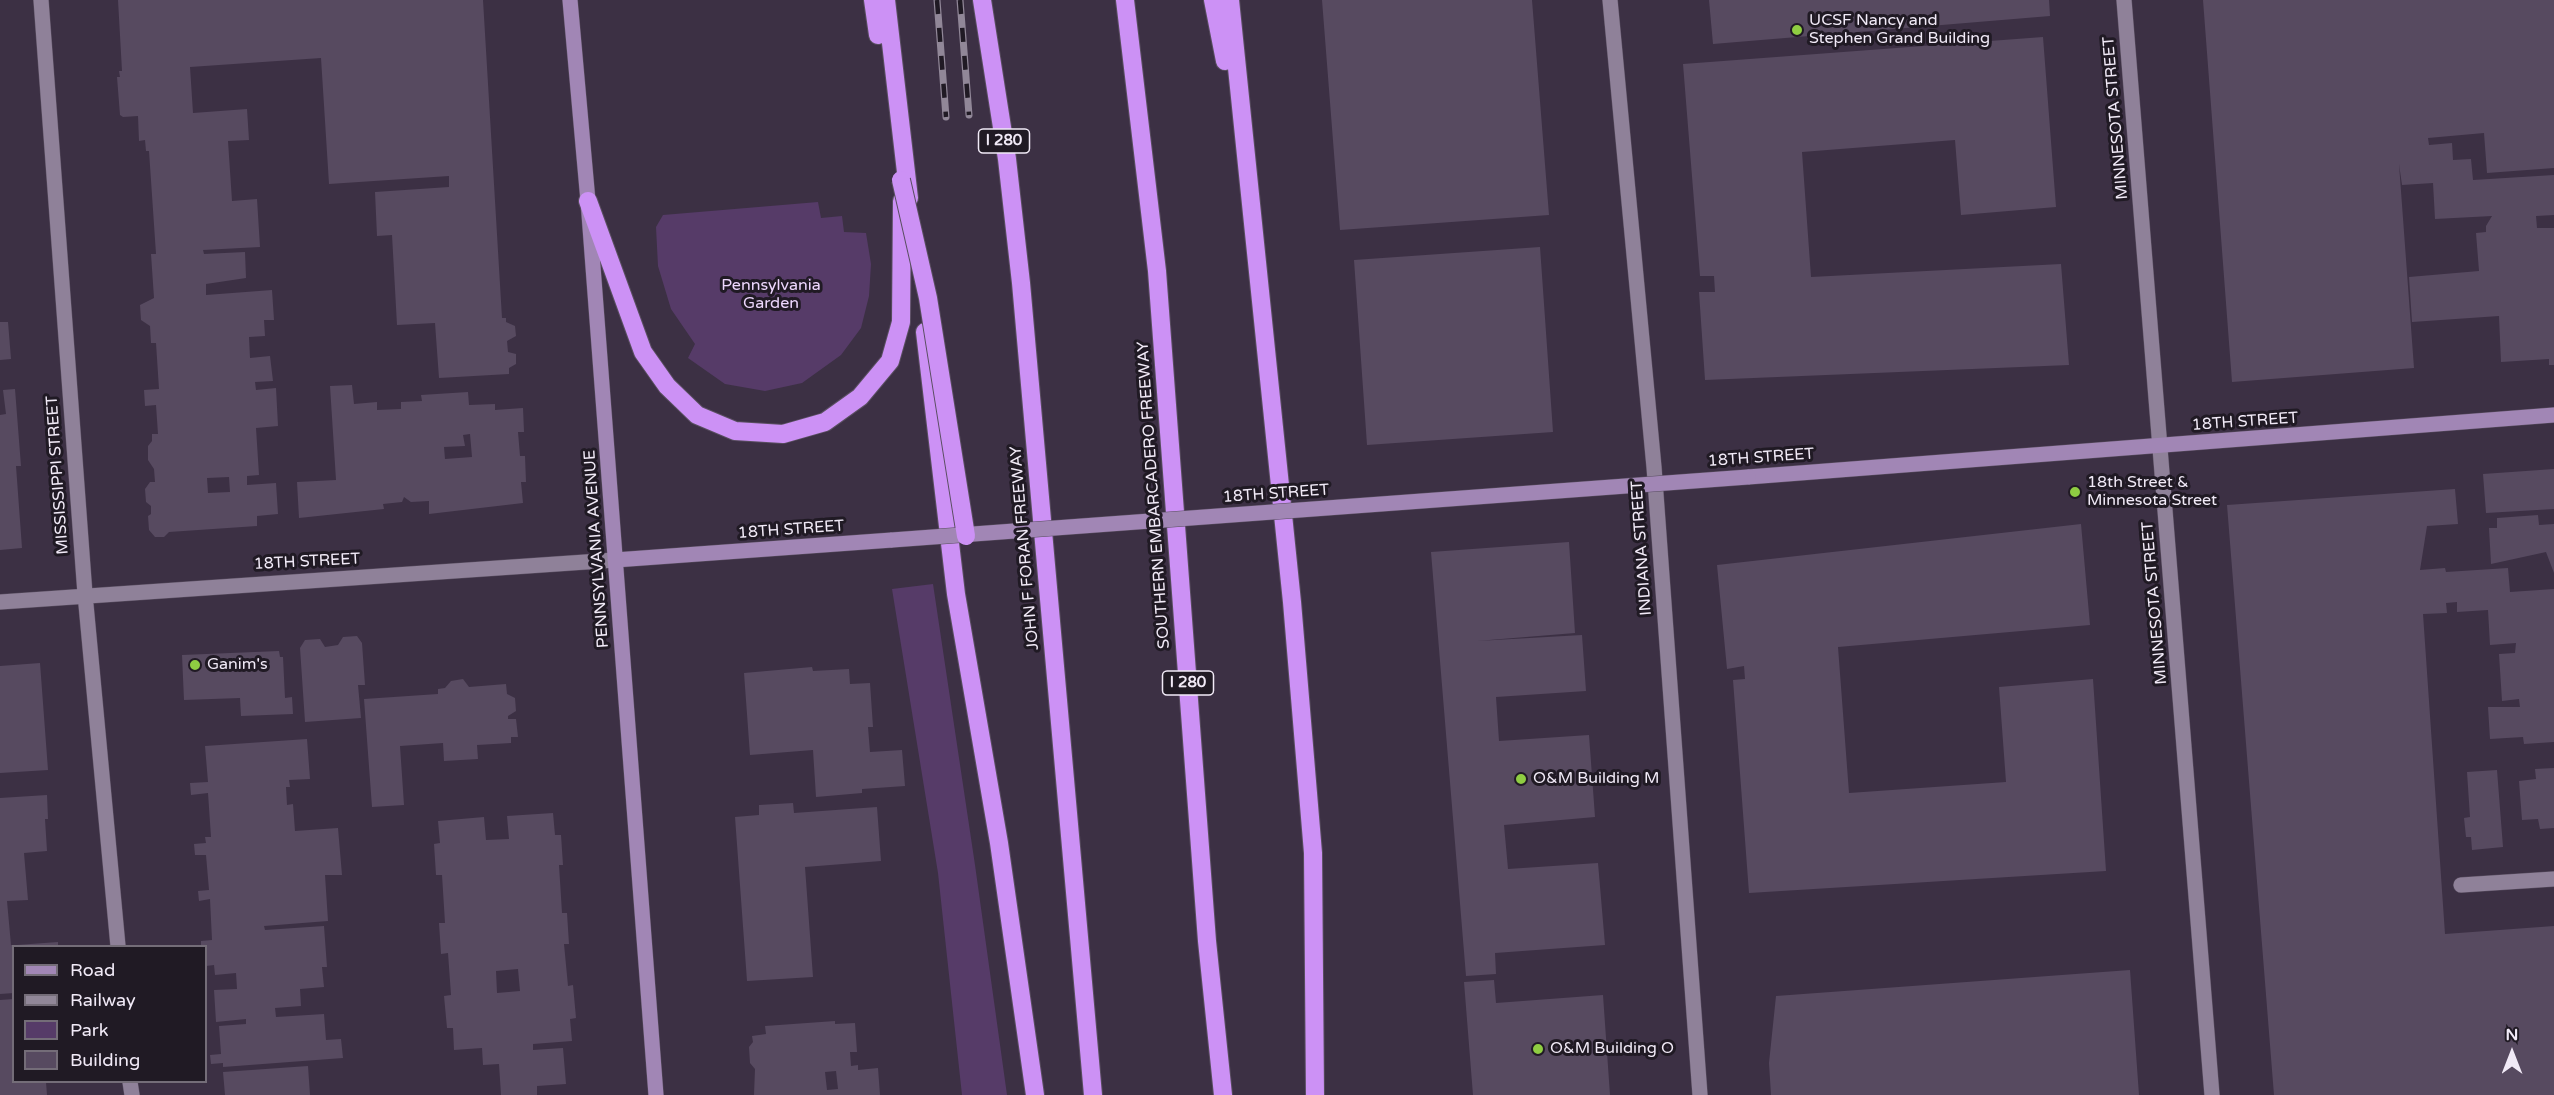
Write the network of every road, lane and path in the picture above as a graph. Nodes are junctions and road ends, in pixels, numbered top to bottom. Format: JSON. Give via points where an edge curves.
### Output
{"nodes":[{"id":1,"x":41,"y":0,"type":"edge"},
{"id":2,"x":570,"y":0,"type":"edge"},
{"id":3,"x":873,"y":0,"type":"edge"},
{"id":4,"x":886,"y":0,"type":"edge"},
{"id":5,"x":982,"y":0,"type":"edge"},
{"id":6,"x":1125,"y":0,"type":"edge"},
{"id":7,"x":1213,"y":0,"type":"edge"},
{"id":8,"x":1230,"y":0,"type":"edge"},
{"id":9,"x":1610,"y":0,"type":"edge"},
{"id":10,"x":2124,"y":0,"type":"edge"},
{"id":11,"x":901,"y":180,"type":"junction"},
{"id":12,"x":588,"y":201,"type":"junction"},
{"id":13,"x":2554,"y":416,"type":"edge"},
{"id":14,"x":2162,"y":446,"type":"junction"},
{"id":15,"x":1278,"y":512,"type":"junction"},
{"id":16,"x":966,"y":536,"type":"junction"},
{"id":17,"x":615,"y":560,"type":"junction"},
{"id":18,"x":85,"y":594,"type":"junction"},
{"id":19,"x":0,"y":602,"type":"edge"},
{"id":20,"x":2554,"y":879,"type":"edge"},
{"id":21,"x":2461,"y":885,"type":"dead end"},
{"id":22,"x":118,"y":945,"type":"edge"},
{"id":23,"x":656,"y":1095,"type":"edge"},
{"id":24,"x":1035,"y":1095,"type":"edge"},
{"id":25,"x":1093,"y":1095,"type":"edge"},
{"id":26,"x":1223,"y":1095,"type":"edge"},
{"id":27,"x":1315,"y":1095,"type":"edge"},
{"id":28,"x":1700,"y":1095,"type":"edge"},
{"id":29,"x":2212,"y":1095,"type":"edge"}],
"edges":[{"from":1,"to":18,"type":"street","name":"MISSISSIPPI STREET"},
{"from":2,"to":12,"type":"main road","name":"PENNSYLVANIA AVENUE"},
{"from":3,"to":11,"type":"highway"},
{"from":4,"to":24,"type":"highway","via":[[956,594],[1004,877]]},
{"from":5,"to":25,"type":"highway","name":"JOHN F FORAN FREEWAY","number":"I 280","via":[[1021,283]]},
{"from":6,"to":26,"type":"highway","name":"SOUTHERN EMBARCADERO FREEWAY","number":"I 280","via":[[1157,271],[1207,940]]},
{"from":7,"to":15,"type":"highway","via":[[1249,205]]},
{"from":8,"to":27,"type":"highway","via":[[1292,602],[1311,830]]},
{"from":9,"to":28,"type":"street","name":"INDIANA STREET","via":[[1654,467]]},
{"from":10,"to":14,"type":"street","name":"MINNESOTA STREET"},
{"from":11,"to":12,"type":"highway","bridge":true,"via":[[901,322],[890,361],[860,397],[825,422],[783,434],[735,431],[697,415],[667,386],[643,352]]},
{"from":11,"to":16,"type":"highway","bridge":true,"via":[[928,298]]},
{"from":12,"to":17,"type":"main road","name":"PENNSYLVANIA AVENUE"},
{"from":13,"to":14,"type":"main road","name":"18TH STREET"},
{"from":14,"to":15,"type":"main road","name":"18TH STREET","bridge":true},
{"from":14,"to":29,"type":"street","name":"MINNESOTA STREET"},
{"from":15,"to":16,"type":"main road","name":"18TH STREET","bridge":true},
{"from":16,"to":17,"type":"main road","name":"18TH STREET","bridge":true},
{"from":17,"to":18,"type":"street","name":"18TH STREET"},
{"from":17,"to":23,"type":"main road","name":"PENNSYLVANIA AVENUE"},
{"from":18,"to":19,"type":"street","name":"18TH STREET"},
{"from":18,"to":22,"type":"street","name":"MISSISSIPPI STREET"},
{"from":20,"to":21,"type":"street"}]}
